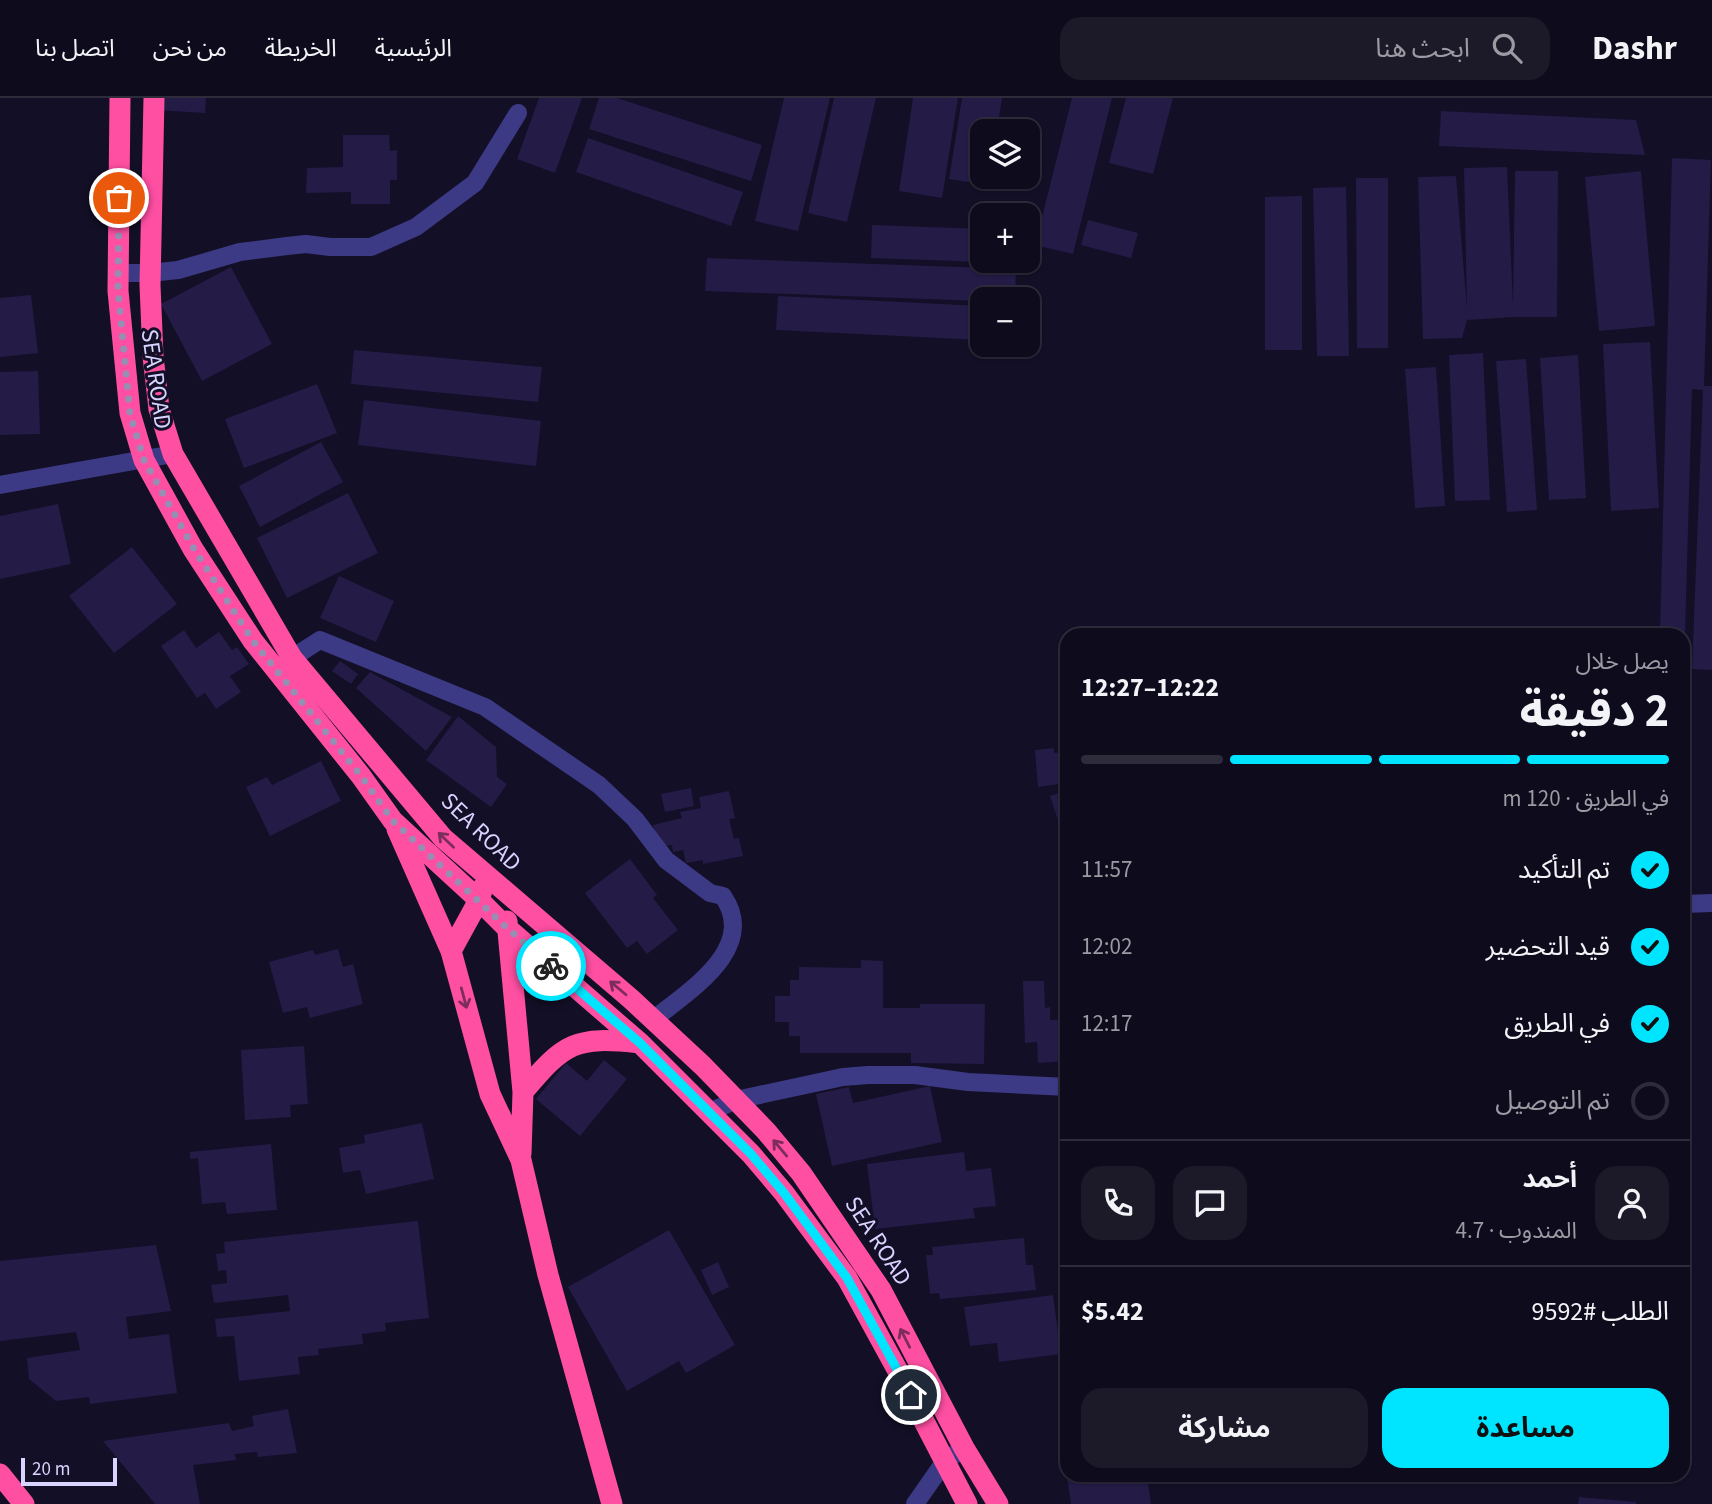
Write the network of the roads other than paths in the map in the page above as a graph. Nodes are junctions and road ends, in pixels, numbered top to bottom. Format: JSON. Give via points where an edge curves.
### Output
{"nodes":[{"id":1,"x":120,"y":98,"type":"edge"},
{"id":2,"x":154,"y":98,"type":"edge"},
{"id":3,"x":518,"y":113,"type":"dead end"},
{"id":4,"x":119,"y":273,"type":"junction"},
{"id":5,"x":150,"y":273,"type":"junction"},
{"id":6,"x":173,"y":454,"type":"junction"},
{"id":7,"x":144,"y":460,"type":"junction"},
{"id":8,"x":0,"y":485,"type":"edge"},
{"id":9,"x":292,"y":658,"type":"junction"},
{"id":10,"x":393,"y":821,"type":"junction"},
{"id":11,"x":486,"y":875,"type":"junction"},
{"id":12,"x":509,"y":895,"type":"junction"},
{"id":13,"x":479,"y":900,"type":"junction"},
{"id":14,"x":1712,"y":903,"type":"edge"},
{"id":15,"x":1690,"y":904,"type":"edge"},
{"id":16,"x":507,"y":928,"type":"junction"},
{"id":17,"x":451,"y":951,"type":"junction"},
{"id":18,"x":653,"y":1020,"type":"junction"},
{"id":19,"x":640,"y":1043,"type":"junction"},
{"id":20,"x":1060,"y":1087,"type":"edge"},
{"id":21,"x":523,"y":1092,"type":"junction"},
{"id":22,"x":736,"y":1100,"type":"junction"},
{"id":23,"x":710,"y":1112,"type":"junction"},
{"id":24,"x":521,"y":1160,"type":"junction"},
{"id":25,"x":964,"y":1448,"type":"junction"},
{"id":26,"x":945,"y":1461,"type":"junction"},
{"id":27,"x":0,"y":1474,"type":"edge"},
{"id":28,"x":24,"y":1504,"type":"edge"},
{"id":29,"x":612,"y":1504,"type":"edge"},
{"id":30,"x":915,"y":1504,"type":"edge"},
{"id":31,"x":967,"y":1504,"type":"edge"},
{"id":32,"x":998,"y":1504,"type":"edge"}],
"edges":[{"from":1,"to":4,"type":"highway","name":"SEA ROAD"},
{"from":2,"to":5,"type":"highway","name":"SEA ROAD"},
{"from":3,"to":5,"type":"street","via":[[475,183],[416,227],[371,247],[306,244],[240,252]]},
{"from":4,"to":5,"type":"street"},
{"from":4,"to":7,"type":"highway","name":"SEA ROAD","via":[[130,414]]},
{"from":5,"to":6,"type":"highway","name":"SEA ROAD","via":[[159,409]]},
{"from":6,"to":7,"type":"street"},
{"from":6,"to":9,"type":"highway","name":"SEA ROAD"},
{"from":7,"to":8,"type":"street"},
{"from":7,"to":10,"type":"highway","name":"SEA ROAD","via":[[253,641]]},
{"from":11,"to":9,"type":"highway","name":"SEA ROAD","one_way":true,"via":[[443,838]]},
{"from":9,"to":18,"type":"street","via":[[320,640],[485,707],[600,785],[635,818],[666,860],[710,892],[723,896],[732,920],[729,947],[710,973]]},
{"from":10,"to":13,"type":"highway","name":"SEA ROAD"},
{"from":10,"to":17,"type":"highway"},
{"from":11,"to":12,"type":"highway","name":"SEA ROAD"},
{"from":11,"to":13,"type":"highway"},
{"from":12,"to":16,"type":"highway"},
{"from":18,"to":12,"type":"highway","name":"SEA ROAD","one_way":true},
{"from":13,"to":16,"type":"highway","name":"SEA ROAD"},
{"from":13,"to":17,"type":"highway"},
{"from":14,"to":15,"type":"street"},
{"from":16,"to":19,"type":"highway","name":"SEA ROAD"},
{"from":16,"to":21,"type":"highway"},
{"from":17,"to":24,"type":"highway","one_way":true,"via":[[490,1094]]},
{"from":18,"to":22,"type":"highway","name":"SEA ROAD"},
{"from":19,"to":21,"type":"highway","via":[[583,1042],[545,1066]]},
{"from":19,"to":23,"type":"highway","name":"SEA ROAD"},
{"from":20,"to":22,"type":"street","via":[[868,1074]]},
{"from":21,"to":24,"type":"highway"},
{"from":22,"to":23,"type":"street"},
{"from":25,"to":22,"type":"highway","name":"SEA ROAD","one_way":true,"via":[[881,1290],[801,1173]]},
{"from":23,"to":26,"type":"highway","name":"SEA ROAD","via":[[784,1193],[847,1278]]},
{"from":24,"to":29,"type":"highway"},
{"from":25,"to":26,"type":"street"},
{"from":25,"to":32,"type":"highway","name":"SEA ROAD"},
{"from":26,"to":30,"type":"street"},
{"from":26,"to":31,"type":"highway","name":"SEA ROAD"},
{"from":27,"to":28,"type":"highway"}]}
